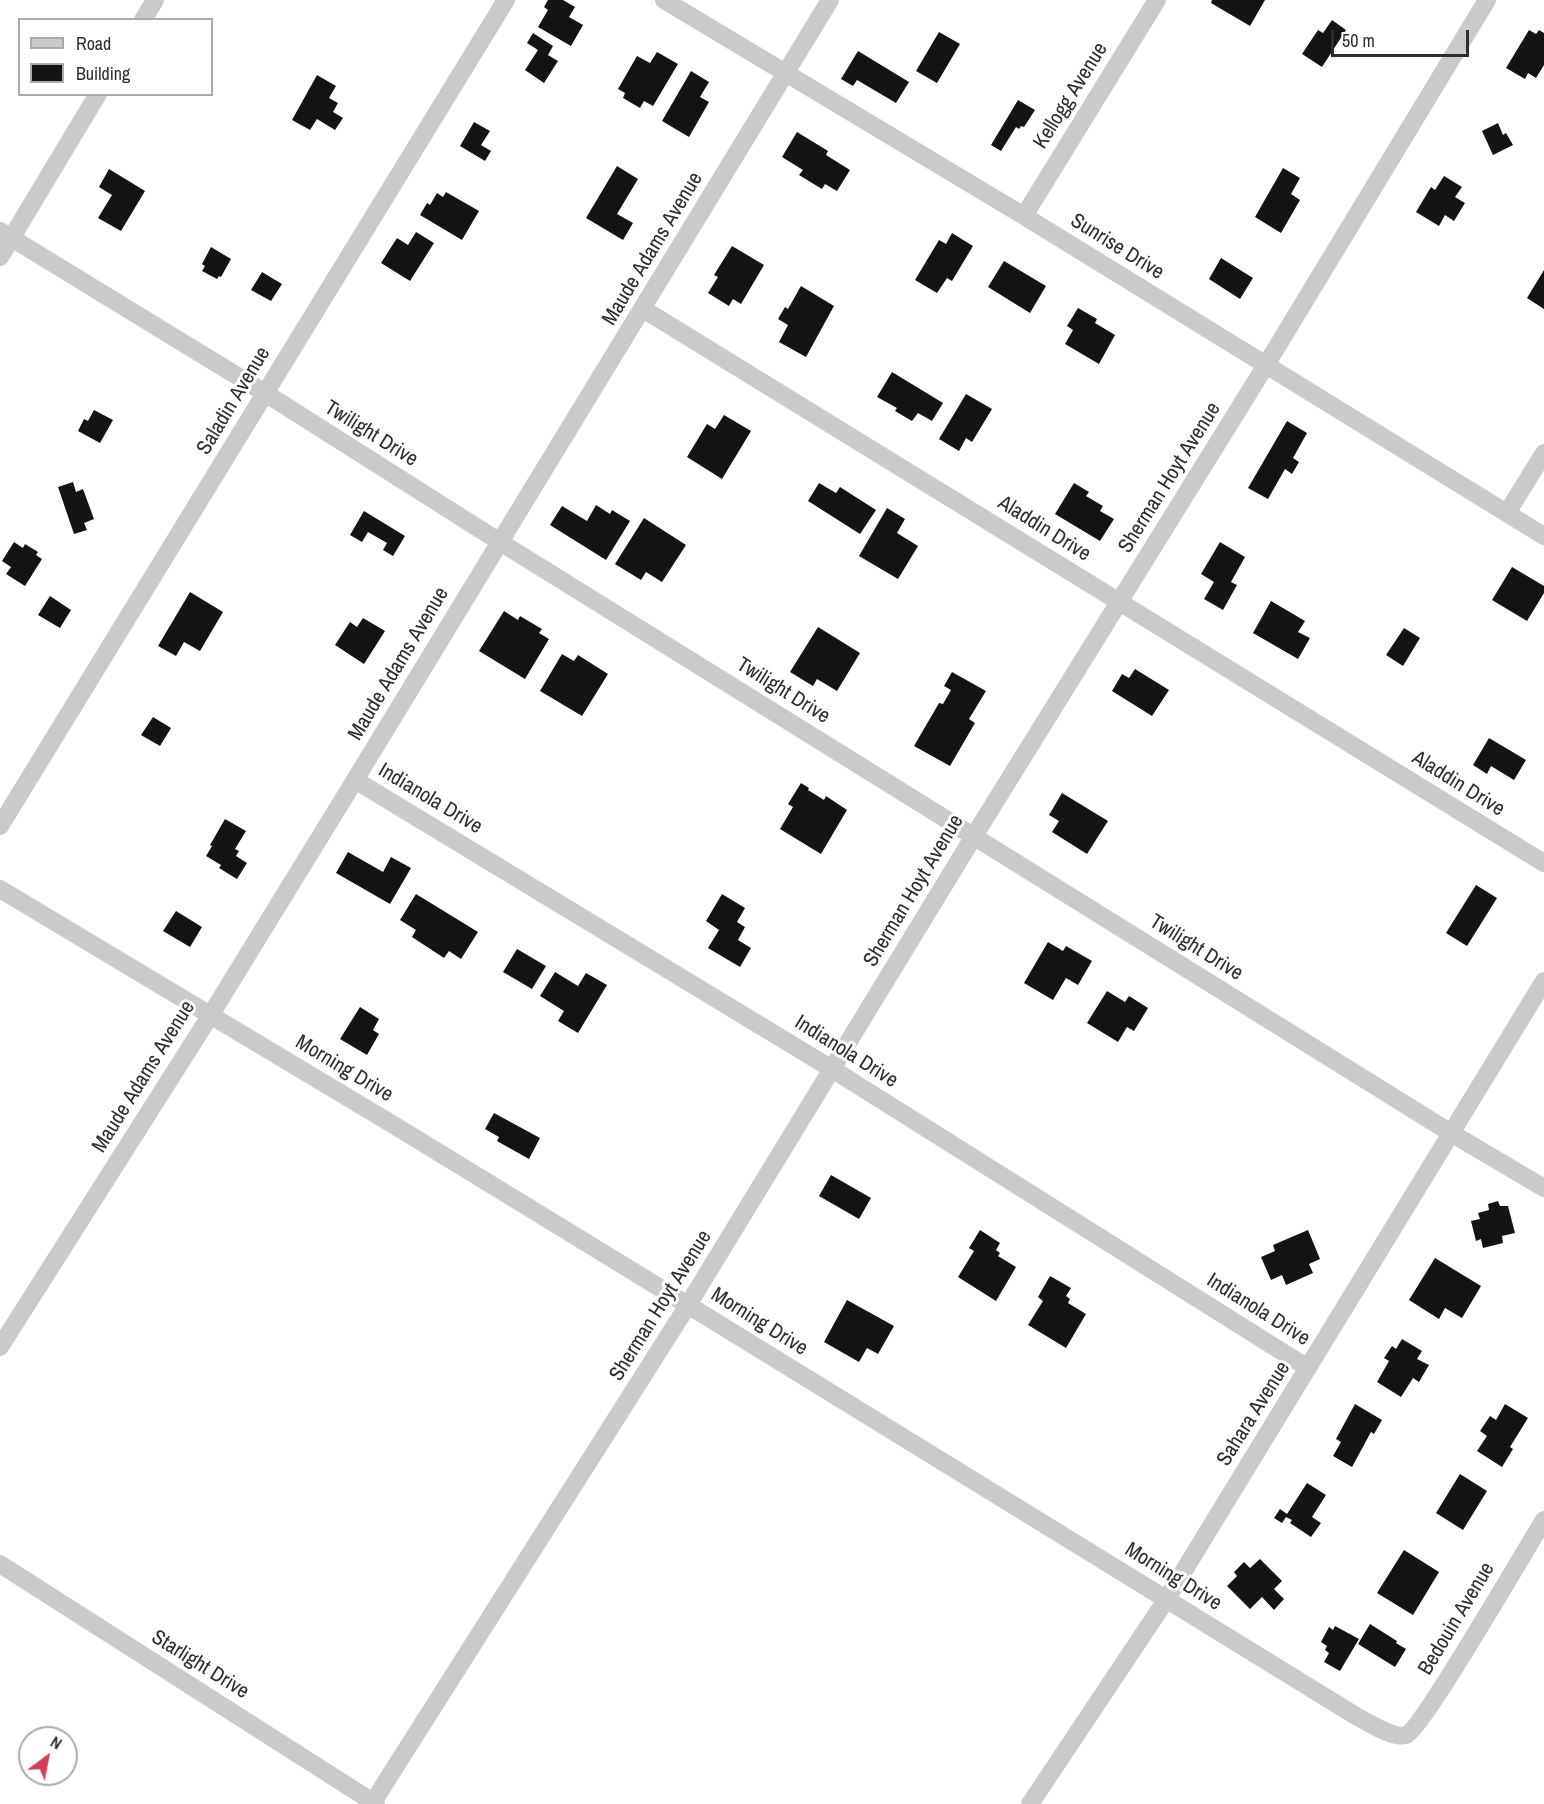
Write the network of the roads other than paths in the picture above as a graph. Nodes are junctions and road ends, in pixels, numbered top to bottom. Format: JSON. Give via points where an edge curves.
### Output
{"nodes":[{"id":1,"x":155,"y":0,"type":"edge"},
{"id":2,"x":506,"y":0,"type":"edge"},
{"id":3,"x":664,"y":0,"type":"edge"},
{"id":4,"x":830,"y":0,"type":"edge"},
{"id":5,"x":1156,"y":0,"type":"edge"},
{"id":6,"x":1487,"y":0,"type":"edge"},
{"id":7,"x":145,"y":18,"type":"edge"},
{"id":8,"x":785,"y":74,"type":"junction"},
{"id":9,"x":97,"y":96,"type":"edge"},
{"id":10,"x":1024,"y":216,"type":"junction"},
{"id":11,"x":6,"y":234,"type":"edge"},
{"id":12,"x":0,"y":257,"type":"edge"},
{"id":13,"x":643,"y":309,"type":"junction"},
{"id":14,"x":1266,"y":365,"type":"junction"},
{"id":15,"x":265,"y":393,"type":"junction"},
{"id":16,"x":1544,"y":453,"type":"edge"},
{"id":17,"x":1507,"y":513,"type":"junction"},
{"id":18,"x":1544,"y":536,"type":"edge"},
{"id":19,"x":500,"y":542,"type":"junction"},
{"id":20,"x":1120,"y":601,"type":"junction"},
{"id":21,"x":356,"y":780,"type":"junction"},
{"id":22,"x":0,"y":826,"type":"edge"},
{"id":23,"x":974,"y":836,"type":"junction"},
{"id":24,"x":1544,"y":863,"type":"edge"},
{"id":25,"x":0,"y":889,"type":"edge"},
{"id":26,"x":1544,"y":981,"type":"edge"},
{"id":27,"x":210,"y":1016,"type":"junction"},
{"id":28,"x":832,"y":1070,"type":"junction"},
{"id":29,"x":1451,"y":1133,"type":"junction"},
{"id":30,"x":1544,"y":1188,"type":"edge"},
{"id":31,"x":688,"y":1305,"type":"junction"},
{"id":32,"x":0,"y":1347,"type":"edge"},
{"id":33,"x":1308,"y":1368,"type":"junction"},
{"id":34,"x":1544,"y":1520,"type":"edge"},
{"id":35,"x":0,"y":1564,"type":"edge"},
{"id":36,"x":1166,"y":1600,"type":"junction"},
{"id":37,"x":1403,"y":1736,"type":"joint"},
{"id":38,"x":375,"y":1803,"type":"edge"},
{"id":39,"x":1030,"y":1804,"type":"edge"}],
"edges":[{"from":1,"to":7,"type":"street"},
{"from":2,"to":15,"type":"street","name":"Saladin Avenue"},
{"from":3,"to":8,"type":"street","name":"Sunrise Drive"},
{"from":4,"to":8,"type":"street","name":"Maude Adams Avenue"},
{"from":5,"to":10,"type":"street","name":"Kellogg Avenue"},
{"from":6,"to":14,"type":"street","name":"Sherman Hoyt Avenue"},
{"from":8,"to":10,"type":"street","name":"Sunrise Drive"},
{"from":8,"to":13,"type":"street","name":"Maude Adams Avenue"},
{"from":9,"to":11,"type":"street"},
{"from":10,"to":14,"type":"street","name":"Sunrise Drive"},
{"from":11,"to":12,"type":"street"},
{"from":11,"to":15,"type":"street","name":"Twilight Drive"},
{"from":13,"to":19,"type":"street","name":"Maude Adams Avenue"},
{"from":13,"to":20,"type":"street","name":"Aladdin Drive"},
{"from":14,"to":17,"type":"street","name":"Sunrise Drive"},
{"from":14,"to":20,"type":"street","name":"Sherman Hoyt Avenue"},
{"from":15,"to":19,"type":"street","name":"Twilight Drive"},
{"from":15,"to":22,"type":"street","name":"Saladin Avenue"},
{"from":16,"to":17,"type":"street"},
{"from":17,"to":18,"type":"street","name":"Sunrise Drive"},
{"from":19,"to":21,"type":"street","name":"Maude Adams Avenue"},
{"from":19,"to":23,"type":"street","name":"Twilight Drive"},
{"from":20,"to":23,"type":"street","name":"Sherman Hoyt Avenue"},
{"from":20,"to":24,"type":"street","name":"Aladdin Drive"},
{"from":21,"to":27,"type":"street","name":"Maude Adams Avenue"},
{"from":21,"to":28,"type":"street","name":"Indianola Drive"},
{"from":23,"to":28,"type":"street","name":"Sherman Hoyt Avenue"},
{"from":23,"to":29,"type":"street","name":"Twilight Drive"},
{"from":25,"to":27,"type":"street","name":"Morning Drive"},
{"from":26,"to":29,"type":"street","name":"Sahara Avenue"},
{"from":27,"to":31,"type":"street","name":"Morning Drive"},
{"from":27,"to":32,"type":"street","name":"Maude Adams Avenue"},
{"from":28,"to":31,"type":"street","name":"Sherman Hoyt Avenue"},
{"from":28,"to":33,"type":"street","name":"Indianola Drive"},
{"from":29,"to":30,"type":"street","name":"Twilight Drive"},
{"from":29,"to":33,"type":"street","name":"Sahara Avenue"},
{"from":31,"to":36,"type":"street","name":"Morning Drive"},
{"from":31,"to":38,"type":"street","name":"Sherman Hoyt Avenue"},
{"from":33,"to":36,"type":"street","name":"Sahara Avenue"},
{"from":34,"to":37,"type":"street","name":"Bedouin Avenue","via":[[1443,1686],[1410,1734]]},
{"from":35,"to":38,"type":"street","name":"Starlight Drive"},
{"from":36,"to":37,"type":"street","name":"Morning Drive","via":[[1356,1716]]},
{"from":36,"to":39,"type":"street","name":"Sahara Avenue"}]}
